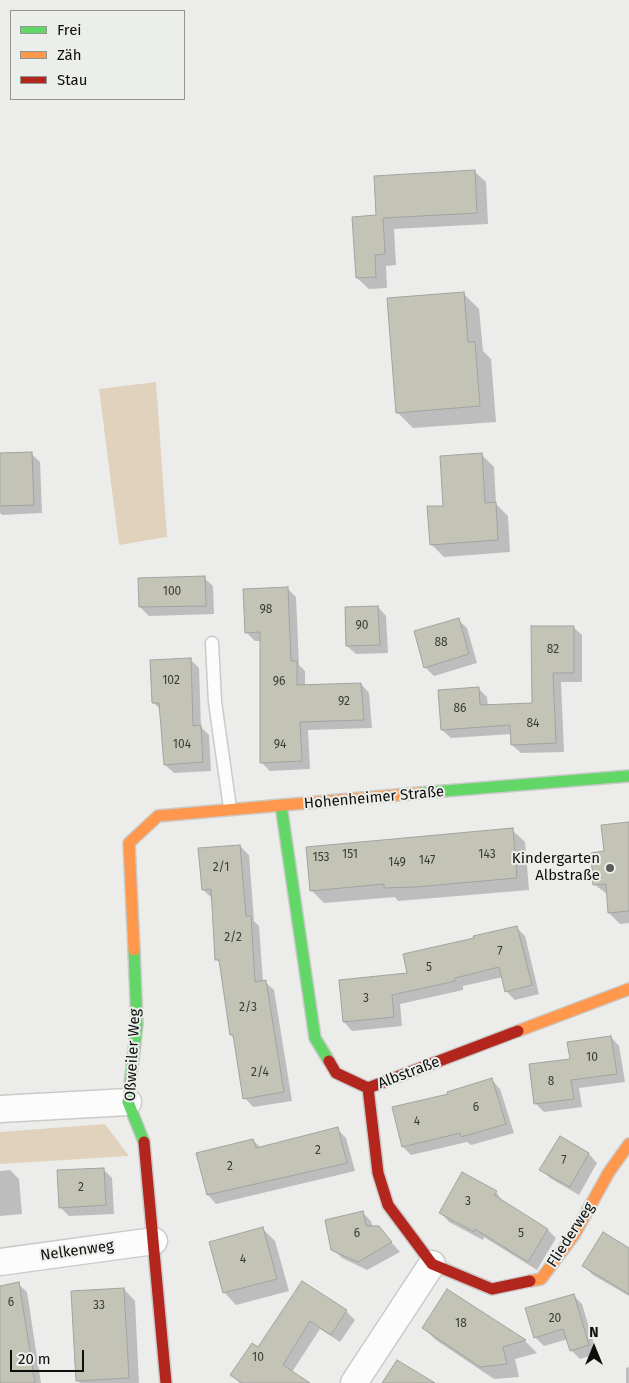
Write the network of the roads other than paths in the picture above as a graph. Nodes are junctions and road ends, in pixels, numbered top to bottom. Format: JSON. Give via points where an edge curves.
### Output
{"nodes":[{"id":1,"x":212,"y":643,"type":"dead end"},
{"id":2,"x":629,"y":776,"type":"edge"},
{"id":3,"x":281,"y":805,"type":"junction"},
{"id":4,"x":230,"y":808,"type":"junction"},
{"id":5,"x":129,"y":843,"type":"joint"},
{"id":6,"x":628,"y":993,"type":"edge"},
{"id":7,"x":368,"y":1088,"type":"junction"},
{"id":8,"x":128,"y":1102,"type":"junction"},
{"id":9,"x":0,"y":1109,"type":"edge"},
{"id":10,"x":629,"y":1144,"type":"edge"},
{"id":11,"x":154,"y":1241,"type":"junction"},
{"id":12,"x":0,"y":1262,"type":"edge"},
{"id":13,"x":432,"y":1264,"type":"junction"},
{"id":14,"x":166,"y":1383,"type":"edge"},
{"id":15,"x":354,"y":1383,"type":"edge"}],
"edges":[{"from":1,"to":4,"type":"lane","via":[[215,702]]},
{"from":2,"to":3,"type":"street","name":"Hohenheimer Straße"},
{"from":3,"to":4,"type":"street","name":"Hohenheimer Straße"},
{"from":3,"to":7,"type":"street","name":"Albstraße","via":[[315,1038],[336,1073]]},
{"from":4,"to":5,"type":"street","name":"Hohenheimer Straße","via":[[158,816]]},
{"from":5,"to":8,"type":"street","name":"Oßweiler Weg","via":[[137,1024]]},
{"from":6,"to":7,"type":"street","name":"Albstraße"},
{"from":7,"to":13,"type":"street","via":[[378,1173],[388,1204]]},
{"from":8,"to":9,"type":"street"},
{"from":8,"to":11,"type":"street","name":"Oßweiler Weg","via":[[144,1140]]},
{"from":10,"to":13,"type":"street","name":"Fliederweg","via":[[609,1172],[574,1235],[541,1279],[492,1289]]},
{"from":11,"to":12,"type":"street","name":"Nelkenweg"},
{"from":11,"to":14,"type":"street","name":"Oßweiler Weg"},
{"from":13,"to":15,"type":"street"}]}
